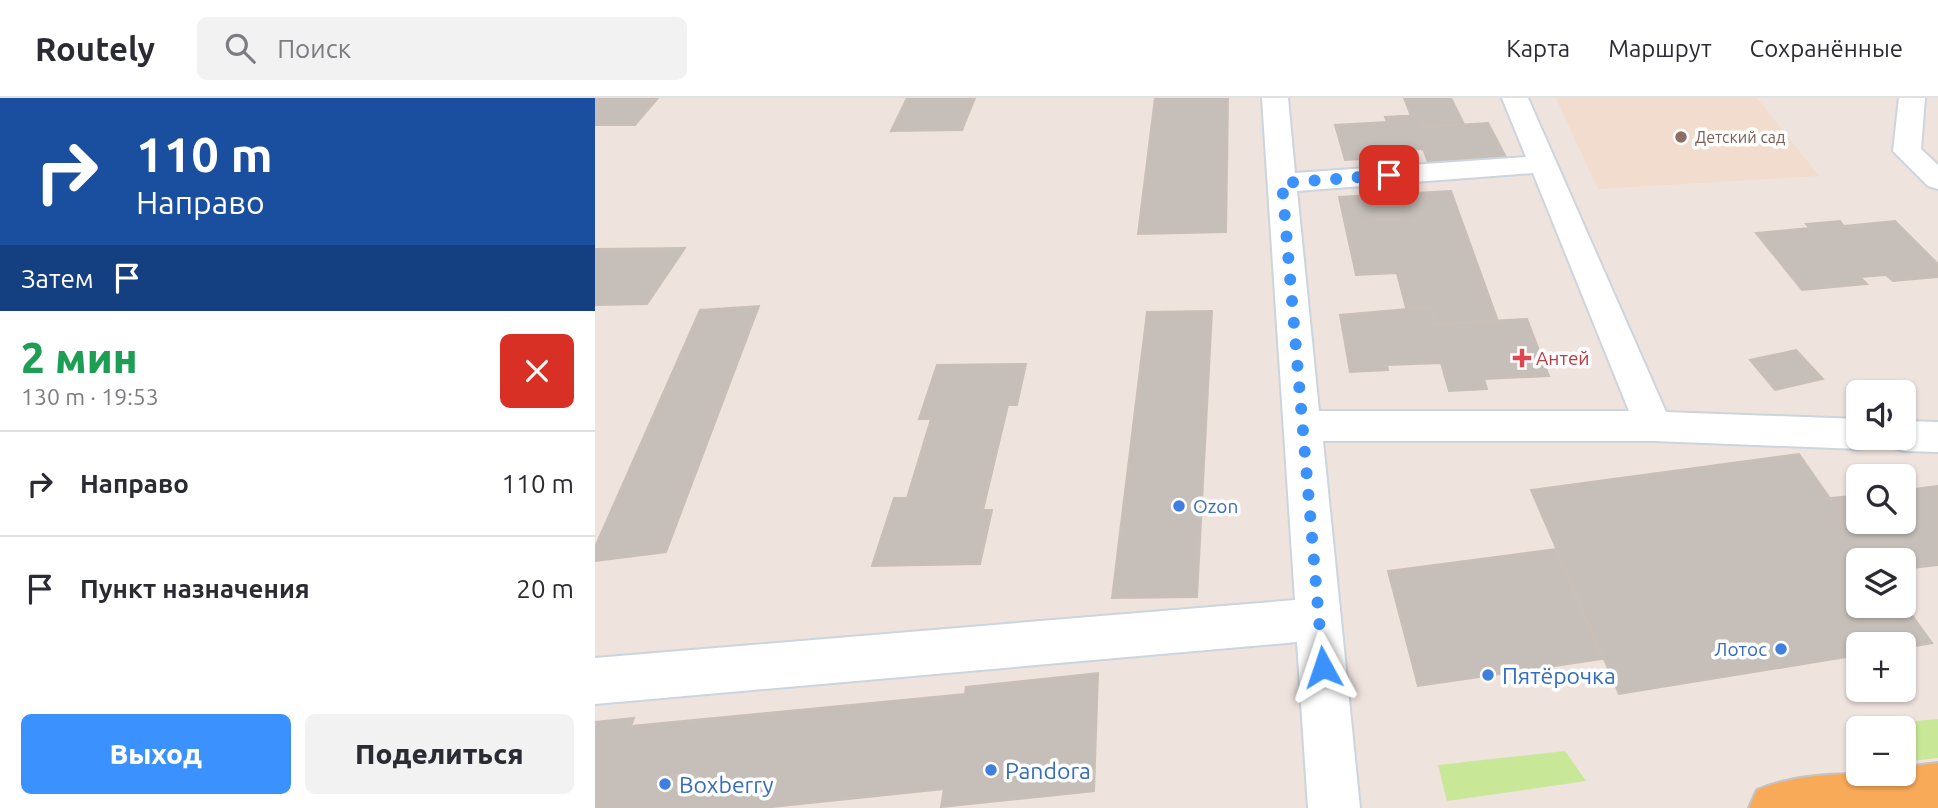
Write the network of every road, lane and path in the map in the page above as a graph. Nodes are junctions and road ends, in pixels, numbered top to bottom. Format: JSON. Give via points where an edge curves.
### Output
{"nodes":[{"id":1,"x":1275,"y":98,"type":"edge"},
{"id":2,"x":1515,"y":98,"type":"edge"},
{"id":3,"x":1912,"y":98,"type":"edge"},
{"id":4,"x":1541,"y":164,"type":"junction"},
{"id":5,"x":1938,"y":180,"type":"edge"},
{"id":6,"x":1282,"y":183,"type":"junction"},
{"id":7,"x":1302,"y":426,"type":"junction"},
{"id":8,"x":1654,"y":426,"type":"junction"},
{"id":9,"x":1846,"y":433,"type":"edge"},
{"id":10,"x":1916,"y":436,"type":"edge"},
{"id":11,"x":1938,"y":437,"type":"edge"},
{"id":12,"x":1319,"y":619,"type":"junction"},
{"id":13,"x":595,"y":681,"type":"edge"},
{"id":14,"x":1938,"y":788,"type":"edge"},
{"id":15,"x":1334,"y":808,"type":"edge"},
{"id":16,"x":1775,"y":808,"type":"edge"}],
"edges":[{"from":1,"to":6,"type":"street"},
{"from":2,"to":4,"type":"street"},
{"from":3,"to":5,"type":"street","via":[[1907,151]]},
{"from":4,"to":6,"type":"street"},
{"from":4,"to":8,"type":"street"},
{"from":6,"to":7,"type":"street"},
{"from":7,"to":8,"type":"street"},
{"from":7,"to":12,"type":"street"},
{"from":8,"to":9,"type":"street"},
{"from":10,"to":11,"type":"street"},
{"from":12,"to":13,"type":"street"},
{"from":12,"to":15,"type":"street"},
{"from":14,"to":16,"type":"main road"}]}
